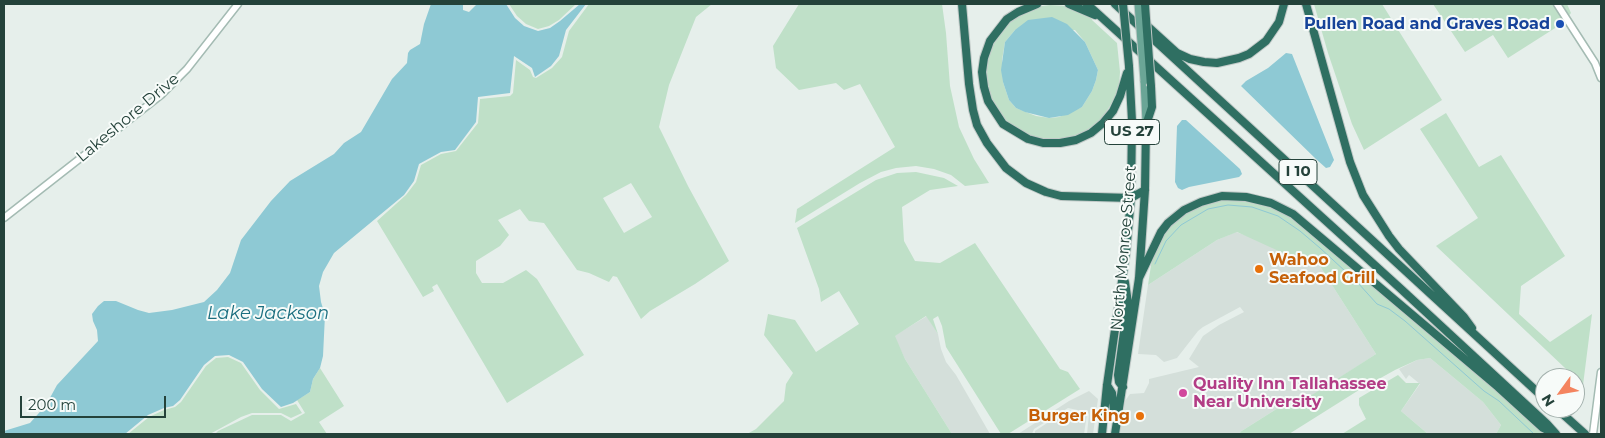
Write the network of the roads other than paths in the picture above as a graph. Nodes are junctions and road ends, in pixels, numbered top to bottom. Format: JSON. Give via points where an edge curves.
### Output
{"nodes":[{"id":1,"x":238,"y":4,"type":"edge"},
{"id":2,"x":962,"y":4,"type":"edge"},
{"id":3,"x":1037,"y":4,"type":"edge"},
{"id":4,"x":1069,"y":4,"type":"edge"},
{"id":5,"x":1087,"y":4,"type":"edge"},
{"id":6,"x":1115,"y":4,"type":"edge"},
{"id":7,"x":1123,"y":4,"type":"edge"},
{"id":8,"x":1143,"y":4,"type":"edge"},
{"id":9,"x":1284,"y":4,"type":"edge"},
{"id":10,"x":1306,"y":4,"type":"edge"},
{"id":11,"x":1557,"y":4,"type":"edge"},
{"id":12,"x":1104,"y":19,"type":"junction"},
{"id":13,"x":1129,"y":66,"type":"junction"},
{"id":14,"x":1601,"y":78,"type":"edge"},
{"id":15,"x":1145,"y":190,"type":"junction"},
{"id":16,"x":1131,"y":198,"type":"junction"},
{"id":17,"x":4,"y":218,"type":"edge"},
{"id":18,"x":1123,"y":273,"type":"junction"},
{"id":19,"x":1139,"y":278,"type":"junction"},
{"id":20,"x":1480,"y":340,"type":"junction"},
{"id":21,"x":1601,"y":372,"type":"edge"},
{"id":22,"x":1107,"y":385,"type":"junction"},
{"id":23,"x":1123,"y":387,"type":"junction"},
{"id":24,"x":1535,"y":390,"type":"edge"},
{"id":25,"x":1567,"y":418,"type":"edge"},
{"id":26,"x":1116,"y":425,"type":"junction"},
{"id":27,"x":1102,"y":434,"type":"edge"},
{"id":28,"x":1115,"y":434,"type":"edge"},
{"id":29,"x":1556,"y":434,"type":"edge"},
{"id":30,"x":1585,"y":434,"type":"edge"},
{"id":31,"x":1593,"y":434,"type":"edge"}],
"edges":[{"from":1,"to":17,"type":"street","name":"Lakeshore Drive","via":[[192,63],[161,95]]},
{"from":2,"to":16,"type":"highway","via":[[969,84],[977,125],[986,143],[1006,168],[1026,183],[1061,196]]},
{"from":3,"to":13,"type":"highway","via":[[1007,19],[990,41],[984,58],[982,72],[988,101],[1003,124],[1036,141],[1060,144],[1076,140],[1091,133],[1113,111]]},
{"from":4,"to":12,"type":"highway"},
{"from":5,"to":12,"type":"highway","number":"I 10"},
{"from":6,"to":20,"type":"highway","number":"I 10"},
{"from":7,"to":9,"type":"highway","via":[[1177,53],[1190,59],[1217,63],[1249,54],[1266,41],[1279,22]]},
{"from":7,"to":13,"type":"highway","name":"North Monroe Street","number":"US 27","bridge":true},
{"from":8,"to":15,"type":"highway","name":"North Monroe Street","number":"US 27","bridge":true,"via":[[1152,107],[1146,125]]},
{"from":10,"to":20,"type":"highway","via":[[1350,162],[1363,194],[1394,242],[1464,316]]},
{"from":11,"to":14,"type":"street"},
{"from":12,"to":29,"type":"highway","number":"I 10"},
{"from":13,"to":16,"type":"highway","name":"North Monroe Street","number":"US 27"},
{"from":15,"to":16,"type":"highway"},
{"from":15,"to":19,"type":"highway","name":"North Monroe Street","number":"US 27"},
{"from":16,"to":18,"type":"highway","name":"North Monroe Street","number":"US 27"},
{"from":18,"to":22,"type":"highway","name":"North Monroe Street","number":"US 27"},
{"from":18,"to":23,"type":"highway","via":[[1128,303],[1118,375]]},
{"from":19,"to":23,"type":"highway","name":"North Monroe Street","number":"US 27"},
{"from":19,"to":29,"type":"highway","via":[[1161,232],[1184,210],[1222,196],[1271,202],[1293,214],[1543,428]]},
{"from":20,"to":24,"type":"highway","number":"I 10"},
{"from":21,"to":31,"type":"street"},
{"from":22,"to":26,"type":"highway","via":[[1112,393]]},
{"from":22,"to":27,"type":"highway","name":"North Monroe Street","number":"US 27"},
{"from":23,"to":26,"type":"highway","name":"North Monroe Street","number":"US 27"},
{"from":25,"to":30,"type":"highway"},
{"from":26,"to":28,"type":"highway","name":"North Monroe Street","number":"US 27"}]}
